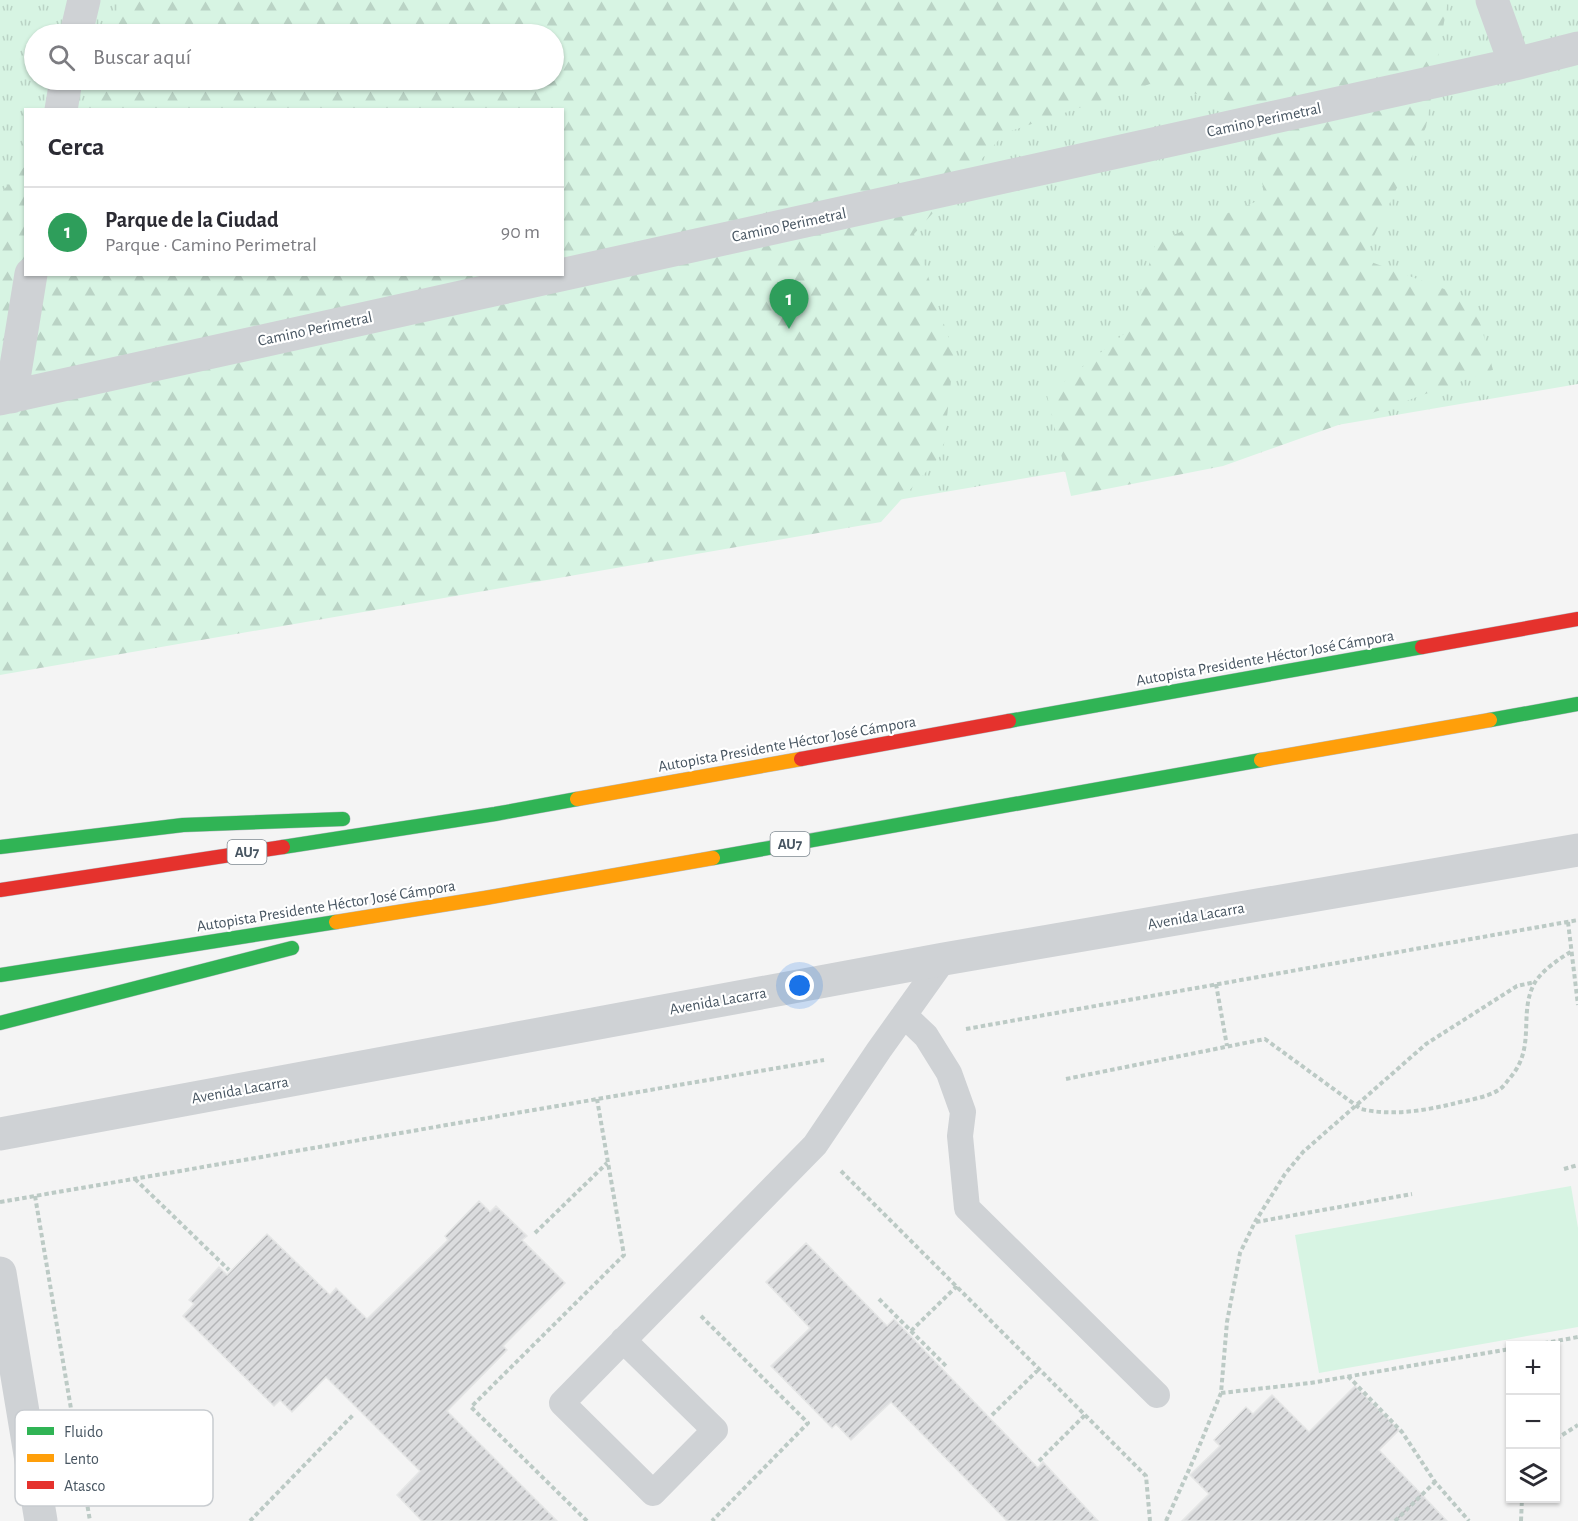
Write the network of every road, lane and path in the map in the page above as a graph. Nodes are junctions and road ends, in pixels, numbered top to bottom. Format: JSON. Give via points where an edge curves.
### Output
{"nodes":[{"id":1,"x":84,"y":0,"type":"edge"},
{"id":2,"x":1492,"y":0,"type":"edge"},
{"id":3,"x":78,"y":24,"type":"edge"},
{"id":4,"x":1578,"y":48,"type":"edge"},
{"id":5,"x":1515,"y":64,"type":"junction"},
{"id":6,"x":64,"y":90,"type":"edge"},
{"id":7,"x":61,"y":108,"type":"edge"},
{"id":8,"x":564,"y":274,"type":"edge"},
{"id":9,"x":31,"y":276,"type":"edge"},
{"id":10,"x":557,"y":276,"type":"edge"},
{"id":11,"x":6,"y":398,"type":"edge"},
{"id":12,"x":1578,"y":619,"type":"edge"},
{"id":13,"x":1578,"y":704,"type":"edge"},
{"id":14,"x":495,"y":814,"type":"junction"},
{"id":15,"x":375,"y":818,"type":"dead end"},
{"id":16,"x":351,"y":819,"type":"dead end"},
{"id":17,"x":0,"y":848,"type":"edge"},
{"id":18,"x":1578,"y":850,"type":"edge"},
{"id":19,"x":0,"y":890,"type":"edge"},
{"id":20,"x":485,"y":898,"type":"junction"},
{"id":21,"x":1578,"y":921,"type":"edge"},
{"id":22,"x":1568,"y":922,"type":"junction"},
{"id":23,"x":335,"y":936,"type":"dead end"},
{"id":24,"x":300,"y":945,"type":"dead end"},
{"id":25,"x":1572,"y":951,"type":"junction"},
{"id":26,"x":944,"y":959,"type":"junction"},
{"id":27,"x":0,"y":975,"type":"edge"},
{"id":28,"x":1535,"y":982,"type":"junction"},
{"id":29,"x":1216,"y":984,"type":"junction"},
{"id":30,"x":1578,"y":1005,"type":"edge"},
{"id":31,"x":904,"y":1016,"type":"junction"},
{"id":32,"x":0,"y":1023,"type":"edge"},
{"id":33,"x":927,"y":1036,"type":"junction"},
{"id":34,"x":1227,"y":1046,"type":"junction"},
{"id":35,"x":879,"y":1050,"type":"junction"},
{"id":36,"x":1066,"y":1079,"type":"dead end"},
{"id":37,"x":597,"y":1099,"type":"junction"},
{"id":38,"x":1356,"y":1105,"type":"junction"},
{"id":39,"x":0,"y":1134,"type":"edge"},
{"id":40,"x":815,"y":1145,"type":"junction"},
{"id":41,"x":608,"y":1162,"type":"junction"},
{"id":42,"x":1578,"y":1165,"type":"edge"},
{"id":43,"x":1564,"y":1169,"type":"dead end"},
{"id":44,"x":134,"y":1178,"type":"junction"},
{"id":45,"x":1412,"y":1194,"type":"dead end"},
{"id":46,"x":34,"y":1196,"type":"junction"},
{"id":47,"x":0,"y":1202,"type":"edge"},
{"id":48,"x":1255,"y":1222,"type":"junction"},
{"id":49,"x":535,"y":1233,"type":"dead end"},
{"id":50,"x":229,"y":1270,"type":"dead end"},
{"id":51,"x":0,"y":1272,"type":"edge"},
{"id":52,"x":957,"y":1286,"type":"junction"},
{"id":53,"x":879,"y":1299,"type":"dead end"},
{"id":54,"x":698,"y":1314,"type":"dead end"},
{"id":55,"x":911,"y":1331,"type":"junction"},
{"id":56,"x":1578,"y":1337,"type":"edge"},
{"id":57,"x":624,"y":1340,"type":"junction"},
{"id":58,"x":1556,"y":1341,"type":"edge"},
{"id":59,"x":1506,"y":1349,"type":"edge"},
{"id":60,"x":947,"y":1367,"type":"dead end"},
{"id":61,"x":1040,"y":1369,"type":"junction"},
{"id":62,"x":1347,"y":1376,"type":"junction"},
{"id":63,"x":1221,"y":1393,"type":"junction"},
{"id":64,"x":1156,"y":1395,"type":"dead end"},
{"id":65,"x":22,"y":1410,"type":"edge"},
{"id":66,"x":71,"y":1410,"type":"edge"},
{"id":67,"x":353,"y":1415,"type":"dead end"},
{"id":68,"x":992,"y":1415,"type":"dead end"},
{"id":69,"x":1085,"y":1415,"type":"junction"},
{"id":70,"x":1578,"y":1425,"type":"edge"},
{"id":71,"x":1560,"y":1436,"type":"edge"},
{"id":72,"x":1039,"y":1461,"type":"dead end"},
{"id":73,"x":1435,"y":1482,"type":"junction"},
{"id":74,"x":1522,"y":1503,"type":"edge"},
{"id":75,"x":38,"y":1506,"type":"edge"},
{"id":76,"x":87,"y":1506,"type":"edge"},
{"id":77,"x":40,"y":1521,"type":"edge"},
{"id":78,"x":90,"y":1521,"type":"edge"},
{"id":79,"x":250,"y":1521,"type":"edge"},
{"id":80,"x":587,"y":1521,"type":"edge"},
{"id":81,"x":712,"y":1521,"type":"edge"},
{"id":82,"x":1150,"y":1521,"type":"edge"},
{"id":83,"x":1166,"y":1521,"type":"edge"},
{"id":84,"x":1395,"y":1521,"type":"edge"},
{"id":85,"x":1469,"y":1521,"type":"edge"},
{"id":86,"x":1521,"y":1521,"type":"edge"}],
"edges":[{"from":1,"to":3,"type":"street"},
{"from":2,"to":5,"type":"street"},
{"from":4,"to":5,"type":"street","name":"Camino Perimetral"},
{"from":5,"to":8,"type":"street","name":"Camino Perimetral"},
{"from":6,"to":7,"type":"street"},
{"from":9,"to":11,"type":"street"},
{"from":10,"to":11,"type":"street","name":"Camino Perimetral"},
{"from":12,"to":14,"type":"highway","name":"Autopista Presidente Héctor José Cámpora","number":"AU7"},
{"from":13,"to":20,"type":"highway","name":"Autopista Presidente Héctor José Cámpora","number":"AU7"},
{"from":14,"to":15,"type":"highway"},
{"from":14,"to":19,"type":"highway","name":"Autopista Presidente Héctor José Cámpora","number":"AU7"},
{"from":16,"to":17,"type":"highway","via":[[183,825]]},
{"from":18,"to":26,"type":"street","name":"Avenida Lacarra"},
{"from":20,"to":23,"type":"highway"},
{"from":20,"to":27,"type":"highway","name":"Autopista Presidente Héctor José Cámpora","number":"AU7"},
{"from":21,"to":22,"type":"path"},
{"from":22,"to":25,"type":"path"},
{"from":22,"to":29,"type":"path"},
{"from":24,"to":32,"type":"highway"},
{"from":25,"to":28,"type":"path"},
{"from":25,"to":30,"type":"path"},
{"from":26,"to":31,"type":"lane"},
{"from":26,"to":39,"type":"street","name":"Avenida Lacarra"},
{"from":28,"to":38,"type":"path","via":[[1516,986],[1426,1044]]},
{"from":28,"to":38,"type":"path","via":[[1528,1000],[1527,1041],[1517,1070],[1501,1089],[1429,1110],[1375,1112]]},
{"from":29,"to":33,"type":"path"},
{"from":29,"to":34,"type":"path"},
{"from":31,"to":33,"type":"lane"},
{"from":31,"to":35,"type":"lane"},
{"from":33,"to":64,"type":"lane","via":[[949,1073],[963,1112],[960,1136],[967,1208]]},
{"from":34,"to":36,"type":"path"},
{"from":34,"to":38,"type":"path","via":[[1265,1039]]},
{"from":35,"to":37,"type":"path"},
{"from":35,"to":40,"type":"lane"},
{"from":37,"to":41,"type":"path"},
{"from":37,"to":44,"type":"path"},
{"from":38,"to":48,"type":"path","via":[[1303,1152]]},
{"from":40,"to":52,"type":"path"},
{"from":40,"to":57,"type":"lane"},
{"from":41,"to":49,"type":"path"},
{"from":41,"to":80,"type":"path","via":[[624,1255],[471,1407]]},
{"from":42,"to":43,"type":"path"},
{"from":44,"to":46,"type":"path"},
{"from":44,"to":50,"type":"path"},
{"from":45,"to":48,"type":"path"},
{"from":46,"to":47,"type":"path"},
{"from":46,"to":66,"type":"path"},
{"from":48,"to":63,"type":"path","via":[[1240,1253],[1235,1275]]},
{"from":51,"to":65,"type":"street"},
{"from":52,"to":55,"type":"path"},
{"from":52,"to":61,"type":"path"},
{"from":53,"to":55,"type":"path"},
{"from":54,"to":81,"type":"path","via":[[808,1423]]},
{"from":55,"to":60,"type":"path"},
{"from":56,"to":58,"type":"path"},
{"from":57,"to":57,"type":"lane","via":[[562,1403],[653,1493],[715,1430]]},
{"from":59,"to":62,"type":"path"},
{"from":61,"to":68,"type":"path"},
{"from":61,"to":69,"type":"path"},
{"from":62,"to":63,"type":"path"},
{"from":62,"to":73,"type":"path","via":[[1402,1432]]},
{"from":63,"to":83,"type":"path"},
{"from":67,"to":79,"type":"path"},
{"from":69,"to":72,"type":"path"},
{"from":69,"to":82,"type":"path","via":[[1146,1476]]},
{"from":70,"to":71,"type":"path"},
{"from":73,"to":84,"type":"path"},
{"from":73,"to":85,"type":"path"},
{"from":74,"to":86,"type":"path"},
{"from":75,"to":77,"type":"street"},
{"from":76,"to":78,"type":"path"}]}
